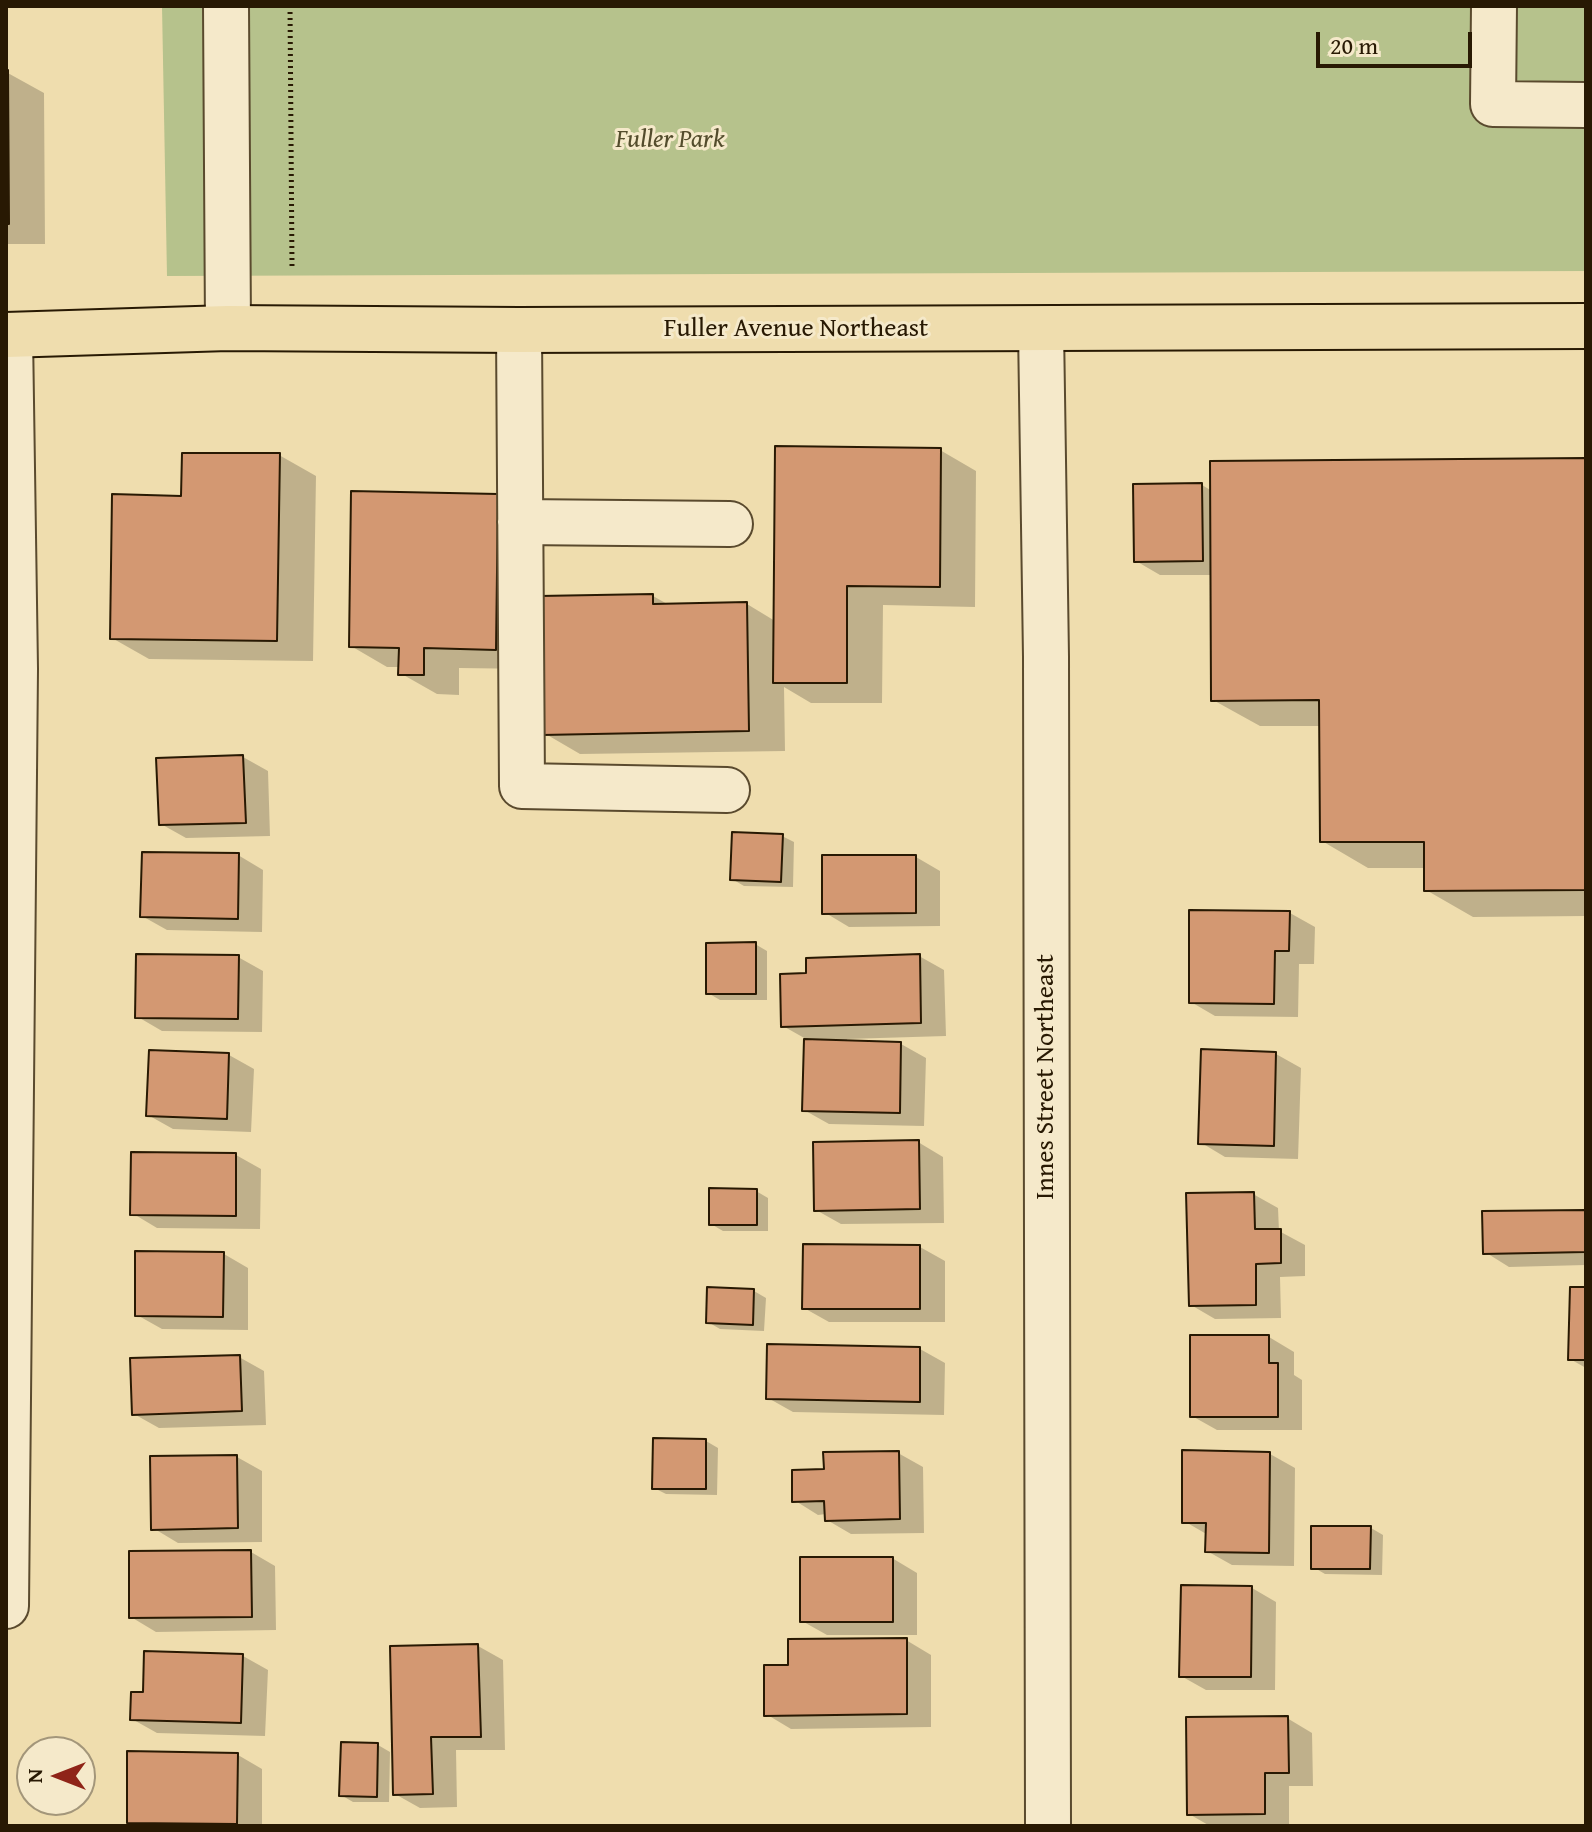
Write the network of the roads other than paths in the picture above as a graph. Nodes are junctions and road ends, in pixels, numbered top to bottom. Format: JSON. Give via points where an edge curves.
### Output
{"nodes":[{"id":1,"x":226,"y":6,"type":"edge"},
{"id":2,"x":1494,"y":6,"type":"edge"},
{"id":3,"x":1586,"y":105,"type":"edge"},
{"id":4,"x":1586,"y":326,"type":"edge"},
{"id":5,"x":228,"y":328,"type":"junction"},
{"id":6,"x":1041,"y":329,"type":"junction"},
{"id":7,"x":519,"y":330,"type":"junction"},
{"id":8,"x":8,"y":335,"type":"edge"},
{"id":9,"x":520,"y":522,"type":"junction"},
{"id":10,"x":730,"y":524,"type":"dead end"},
{"id":11,"x":10,"y":669,"type":"edge"},
{"id":12,"x":727,"y":790,"type":"dead end"},
{"id":13,"x":6,"y":1606,"type":"edge"},
{"id":14,"x":1048,"y":1826,"type":"edge"}],
"edges":[{"from":1,"to":5,"type":"street"},
{"from":2,"to":3,"type":"street","via":[[1493,104]]},
{"from":4,"to":6,"type":"main road","name":"Fuller Avenue Northeast"},
{"from":5,"to":7,"type":"main road","name":"Fuller Avenue Northeast"},
{"from":5,"to":8,"type":"main road","name":"Fuller Avenue Northeast"},
{"from":6,"to":7,"type":"main road","name":"Fuller Avenue Northeast"},
{"from":6,"to":14,"type":"street","name":"Innes Street Northeast"},
{"from":7,"to":9,"type":"street"},
{"from":8,"to":11,"type":"street"},
{"from":9,"to":10,"type":"street"},
{"from":9,"to":12,"type":"street","via":[[522,786]]},
{"from":11,"to":13,"type":"street"}]}
